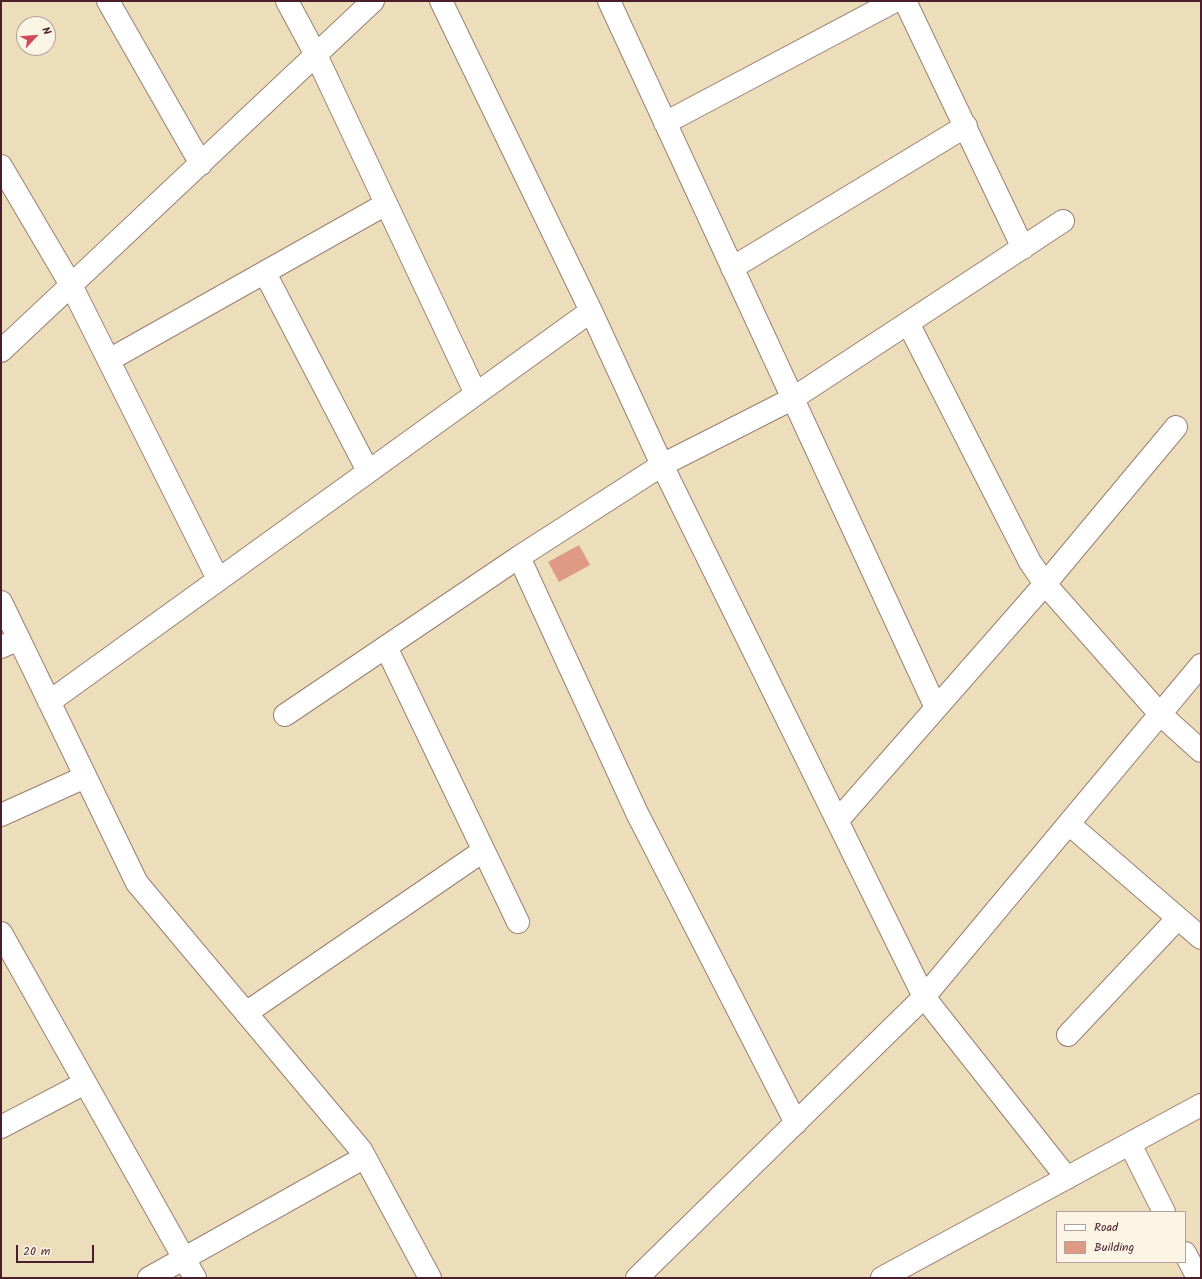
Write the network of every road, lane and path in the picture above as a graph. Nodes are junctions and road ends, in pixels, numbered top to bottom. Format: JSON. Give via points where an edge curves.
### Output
{"nodes":[{"id":1,"x":108,"y":1,"type":"edge"},
{"id":2,"x":287,"y":1,"type":"edge"},
{"id":3,"x":373,"y":1,"type":"edge"},
{"id":4,"x":441,"y":1,"type":"edge"},
{"id":5,"x":609,"y":1,"type":"edge"},
{"id":6,"x":895,"y":1,"type":"edge"},
{"id":7,"x":905,"y":1,"type":"edge"},
{"id":8,"x":316,"y":55,"type":"junction"},
{"id":9,"x":665,"y":123,"type":"junction"},
{"id":10,"x":966,"y":126,"type":"junction"},
{"id":11,"x":201,"y":164,"type":"junction"},
{"id":12,"x":1,"y":166,"type":"edge"},
{"id":13,"x":386,"y":204,"type":"junction"},
{"id":14,"x":1063,"y":221,"type":"dead end"},
{"id":15,"x":1023,"y":248,"type":"junction"},
{"id":16,"x":732,"y":268,"type":"junction"},
{"id":17,"x":265,"y":273,"type":"junction"},
{"id":18,"x":71,"y":285,"type":"junction"},
{"id":19,"x":591,"y":310,"type":"junction"},
{"id":20,"x":908,"y":323,"type":"junction"},
{"id":21,"x":1,"y":351,"type":"edge"},
{"id":22,"x":109,"y":360,"type":"junction"},
{"id":23,"x":476,"y":394,"type":"junction"},
{"id":24,"x":792,"y":400,"type":"junction"},
{"id":25,"x":1176,"y":427,"type":"dead end"},
{"id":26,"x":662,"y":464,"type":"junction"},
{"id":27,"x":368,"y":471,"type":"junction"},
{"id":28,"x":518,"y":557,"type":"junction"},
{"id":29,"x":218,"y":579,"type":"junction"},
{"id":30,"x":1045,"y":584,"type":"junction"},
{"id":31,"x":1,"y":602,"type":"edge"},
{"id":32,"x":10,"y":643,"type":"edge"},
{"id":33,"x":386,"y":647,"type":"junction"},
{"id":34,"x":1201,"y":665,"type":"edge"},
{"id":35,"x":49,"y":702,"type":"junction"},
{"id":36,"x":936,"y":708,"type":"junction"},
{"id":37,"x":1160,"y":714,"type":"junction"},
{"id":38,"x":285,"y":715,"type":"dead end"},
{"id":39,"x":1201,"y":751,"type":"edge"},
{"id":40,"x":85,"y":777,"type":"junction"},
{"id":41,"x":1,"y":815,"type":"edge"},
{"id":42,"x":838,"y":820,"type":"junction"},
{"id":43,"x":1069,"y":824,"type":"junction"},
{"id":44,"x":483,"y":851,"type":"junction"},
{"id":45,"x":1178,"y":918,"type":"junction"},
{"id":46,"x":518,"y":922,"type":"dead end"},
{"id":47,"x":1,"y":932,"type":"edge"},
{"id":48,"x":1201,"y":938,"type":"edge"},
{"id":49,"x":9,"y":967,"type":"edge"},
{"id":50,"x":924,"y":997,"type":"junction"},
{"id":51,"x":246,"y":1013,"type":"junction"},
{"id":52,"x":1068,"y":1035,"type":"dead end"},
{"id":53,"x":85,"y":1083,"type":"junction"},
{"id":54,"x":1201,"y":1105,"type":"edge"},
{"id":55,"x":796,"y":1123,"type":"junction"},
{"id":56,"x":1,"y":1127,"type":"edge"},
{"id":57,"x":1130,"y":1144,"type":"junction"},
{"id":58,"x":365,"y":1157,"type":"junction"},
{"id":59,"x":1067,"y":1178,"type":"junction"},
{"id":60,"x":1164,"y":1211,"type":"edge"},
{"id":61,"x":184,"y":1259,"type":"junction"},
{"id":62,"x":149,"y":1278,"type":"edge"},
{"id":63,"x":195,"y":1278,"type":"edge"},
{"id":64,"x":430,"y":1278,"type":"edge"},
{"id":65,"x":638,"y":1278,"type":"edge"},
{"id":66,"x":882,"y":1278,"type":"edge"}],
"edges":[{"from":1,"to":11,"type":"street"},
{"from":2,"to":8,"type":"street"},
{"from":3,"to":8,"type":"street"},
{"from":4,"to":19,"type":"street"},
{"from":5,"to":9,"type":"street"},
{"from":6,"to":9,"type":"street"},
{"from":7,"to":10,"type":"street"},
{"from":8,"to":11,"type":"street"},
{"from":8,"to":13,"type":"street"},
{"from":9,"to":16,"type":"street"},
{"from":10,"to":15,"type":"street"},
{"from":10,"to":16,"type":"street"},
{"from":11,"to":18,"type":"street"},
{"from":12,"to":18,"type":"street"},
{"from":13,"to":17,"type":"street"},
{"from":13,"to":23,"type":"street"},
{"from":14,"to":15,"type":"street"},
{"from":15,"to":20,"type":"street"},
{"from":16,"to":24,"type":"street"},
{"from":17,"to":22,"type":"street"},
{"from":17,"to":27,"type":"street"},
{"from":18,"to":21,"type":"street"},
{"from":18,"to":22,"type":"street"},
{"from":19,"to":23,"type":"street"},
{"from":19,"to":26,"type":"street"},
{"from":20,"to":24,"type":"street"},
{"from":20,"to":30,"type":"street","via":[[1030,562]]},
{"from":22,"to":29,"type":"street"},
{"from":23,"to":27,"type":"street"},
{"from":24,"to":26,"type":"street"},
{"from":24,"to":36,"type":"street"},
{"from":25,"to":30,"type":"street"},
{"from":26,"to":28,"type":"street"},
{"from":26,"to":42,"type":"street"},
{"from":27,"to":29,"type":"street"},
{"from":28,"to":33,"type":"street"},
{"from":28,"to":55,"type":"street","via":[[637,813]]},
{"from":29,"to":35,"type":"street"},
{"from":30,"to":36,"type":"street"},
{"from":30,"to":37,"type":"street"},
{"from":31,"to":32,"type":"street"},
{"from":32,"to":35,"type":"street"},
{"from":33,"to":38,"type":"street"},
{"from":33,"to":44,"type":"street"},
{"from":34,"to":37,"type":"street"},
{"from":35,"to":40,"type":"street"},
{"from":36,"to":42,"type":"street"},
{"from":37,"to":39,"type":"street"},
{"from":37,"to":43,"type":"street"},
{"from":40,"to":41,"type":"street"},
{"from":40,"to":51,"type":"street","via":[[137,884]]},
{"from":42,"to":50,"type":"street"},
{"from":43,"to":45,"type":"street"},
{"from":43,"to":50,"type":"street"},
{"from":44,"to":46,"type":"street"},
{"from":44,"to":51,"type":"street"},
{"from":45,"to":48,"type":"street"},
{"from":45,"to":52,"type":"street"},
{"from":47,"to":49,"type":"street"},
{"from":49,"to":53,"type":"street"},
{"from":50,"to":55,"type":"street"},
{"from":50,"to":59,"type":"street"},
{"from":51,"to":58,"type":"street"},
{"from":53,"to":56,"type":"street"},
{"from":53,"to":61,"type":"street"},
{"from":54,"to":57,"type":"street"},
{"from":55,"to":65,"type":"street"},
{"from":57,"to":59,"type":"street"},
{"from":57,"to":60,"type":"street"},
{"from":58,"to":61,"type":"street"},
{"from":58,"to":64,"type":"street"},
{"from":59,"to":66,"type":"street"},
{"from":61,"to":62,"type":"street"},
{"from":61,"to":63,"type":"street"}]}
